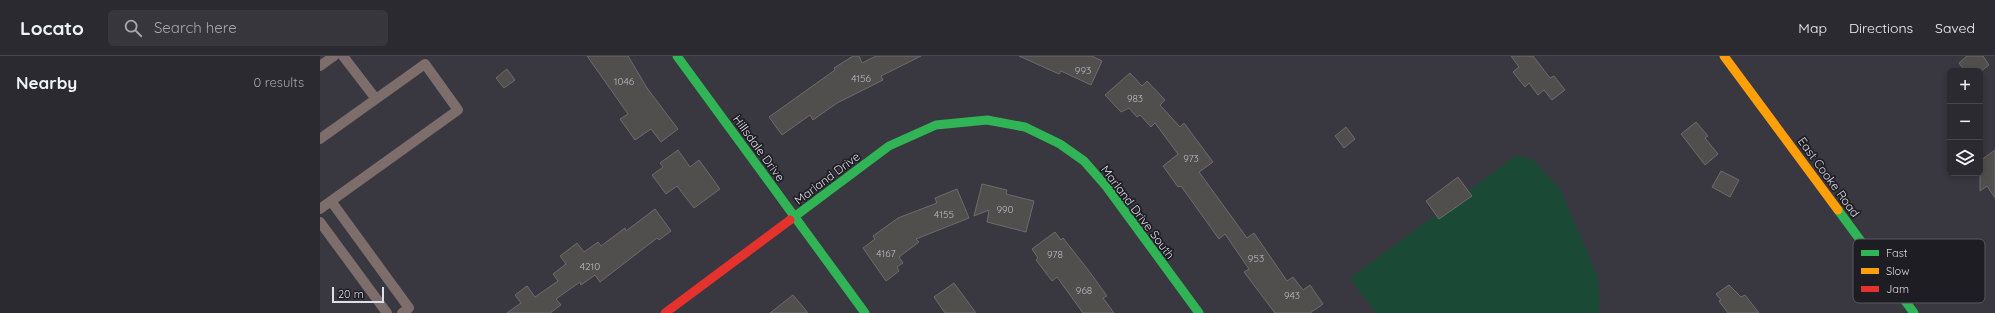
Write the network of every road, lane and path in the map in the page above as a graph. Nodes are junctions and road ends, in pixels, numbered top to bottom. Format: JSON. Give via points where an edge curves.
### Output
{"nodes":[{"id":1,"x":334,"y":56,"type":"edge"},
{"id":2,"x":343,"y":56,"type":"edge"},
{"id":3,"x":677,"y":56,"type":"edge"},
{"id":4,"x":1724,"y":56,"type":"edge"},
{"id":5,"x":320,"y":66,"type":"edge"},
{"id":6,"x":376,"y":99,"type":"junction"},
{"id":7,"x":1025,"y":127,"type":"joint"},
{"id":8,"x":320,"y":139,"type":"edge"},
{"id":9,"x":331,"y":201,"type":"junction"},
{"id":10,"x":320,"y":209,"type":"edge"},
{"id":11,"x":795,"y":217,"type":"junction"},
{"id":12,"x":320,"y":222,"type":"edge"},
{"id":13,"x":1859,"y":239,"type":"edge"},
{"id":14,"x":1907,"y":303,"type":"edge"},
{"id":15,"x":387,"y":313,"type":"edge"},
{"id":16,"x":402,"y":313,"type":"edge"},
{"id":17,"x":665,"y":313,"type":"edge"},
{"id":18,"x":865,"y":313,"type":"edge"},
{"id":19,"x":1199,"y":313,"type":"edge"},
{"id":20,"x":1914,"y":313,"type":"edge"}],
"edges":[{"from":1,"to":5,"type":"lane"},
{"from":2,"to":6,"type":"lane"},
{"from":3,"to":11,"type":"street","name":"Hillsdale Drive"},
{"from":4,"to":13,"type":"street","name":"East Cooke Road"},
{"from":6,"to":8,"type":"lane"},
{"from":6,"to":9,"type":"lane","via":[[426,64],[458,110]]},
{"from":7,"to":11,"type":"street","name":"Marland Drive","via":[[987,120],[936,125],[889,146]]},
{"from":7,"to":19,"type":"street","name":"Marland Drive South","via":[[1060,144],[1084,161],[1106,186]]},
{"from":9,"to":10,"type":"lane"},
{"from":9,"to":16,"type":"lane","via":[[409,308]]},
{"from":11,"to":17,"type":"street","name":"Marland Drive"},
{"from":11,"to":18,"type":"street","name":"Hillsdale Drive"},
{"from":12,"to":15,"type":"lane"},
{"from":14,"to":20,"type":"street","name":"East Cooke Road"}]}
